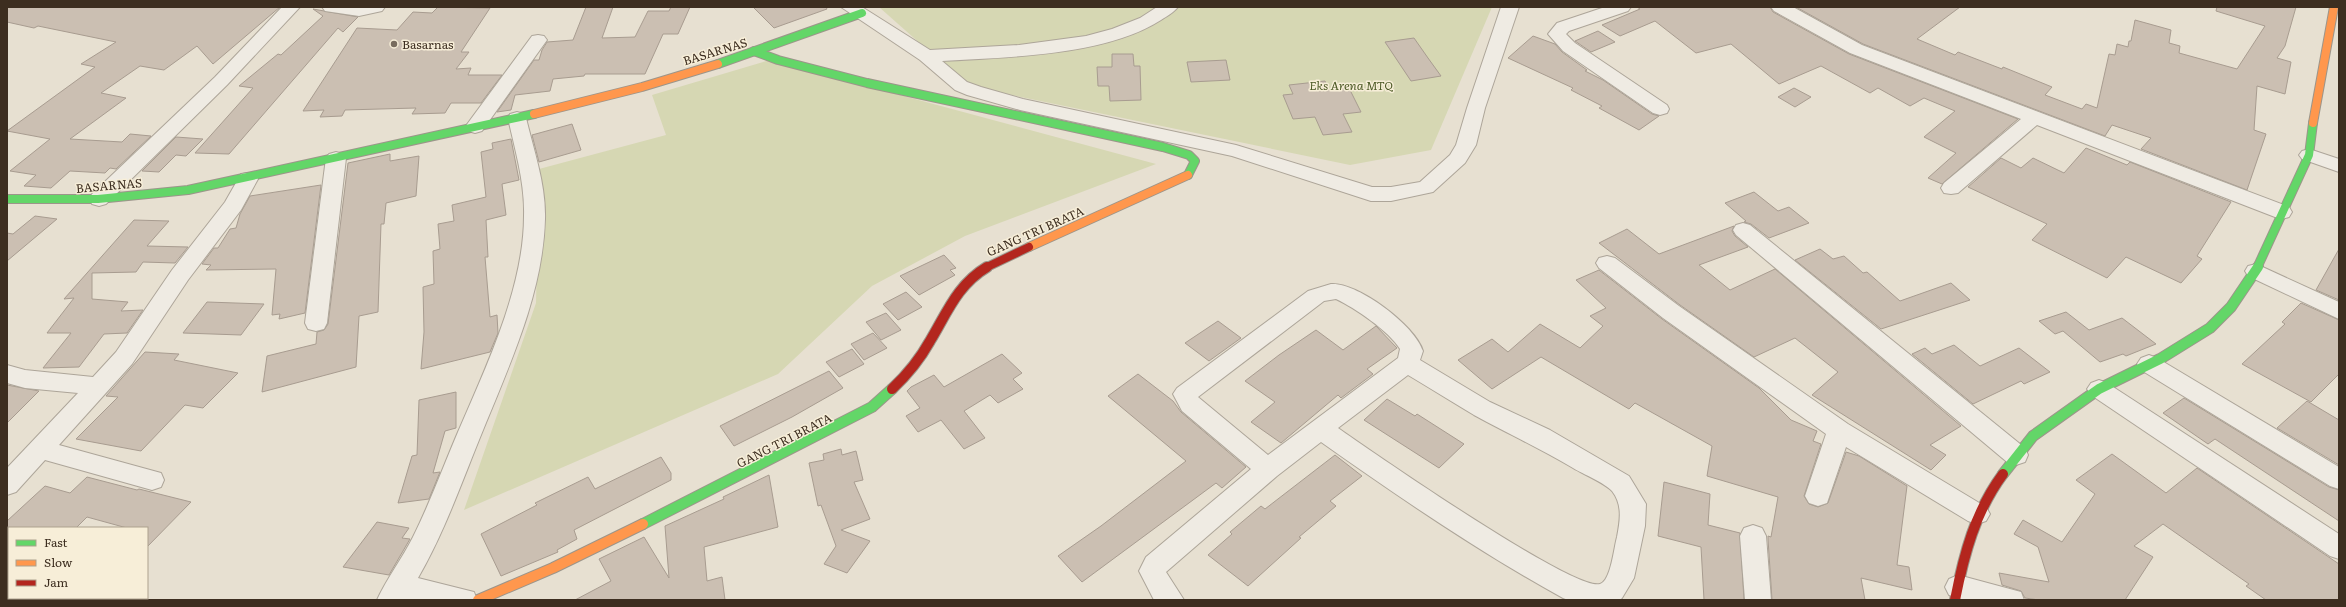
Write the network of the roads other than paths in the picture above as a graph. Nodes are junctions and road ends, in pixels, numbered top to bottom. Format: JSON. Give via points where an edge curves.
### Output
{"nodes":[{"id":1,"x":291,"y":7,"type":"edge"},
{"id":2,"x":331,"y":7,"type":"edge"},
{"id":3,"x":376,"y":7,"type":"edge"},
{"id":4,"x":1169,"y":7,"type":"edge"},
{"id":5,"x":1510,"y":7,"type":"edge"},
{"id":6,"x":1622,"y":7,"type":"edge"},
{"id":7,"x":1780,"y":7,"type":"edge"},
{"id":8,"x":2334,"y":7,"type":"edge"},
{"id":9,"x":856,"y":10,"type":"edge"},
{"id":10,"x":538,"y":40,"type":"dead end"},
{"id":11,"x":754,"y":52,"type":"junction"},
{"id":12,"x":926,"y":56,"type":"junction"},
{"id":13,"x":1660,"y":109,"type":"dead end"},
{"id":14,"x":516,"y":118,"type":"junction"},
{"id":15,"x":2033,"y":119,"type":"junction"},
{"id":16,"x":475,"y":127,"type":"junction"},
{"id":17,"x":2309,"y":155,"type":"junction"},
{"id":18,"x":336,"y":158,"type":"junction"},
{"id":19,"x":2339,"y":166,"type":"edge"},
{"id":20,"x":248,"y":179,"type":"junction"},
{"id":21,"x":1951,"y":188,"type":"dead end"},
{"id":22,"x":7,"y":199,"type":"edge"},
{"id":23,"x":98,"y":199,"type":"junction"},
{"id":24,"x":2282,"y":212,"type":"junction"},
{"id":25,"x":1742,"y":230,"type":"dead end"},
{"id":26,"x":1607,"y":264,"type":"dead end"},
{"id":27,"x":2256,"y":271,"type":"junction"},
{"id":28,"x":2339,"y":310,"type":"edge"},
{"id":29,"x":316,"y":323,"type":"dead end"},
{"id":30,"x":1407,"y":363,"type":"junction"},
{"id":31,"x":2149,"y":364,"type":"junction"},
{"id":32,"x":7,"y":374,"type":"edge"},
{"id":33,"x":96,"y":386,"type":"junction"},
{"id":34,"x":2099,"y":389,"type":"junction"},
{"id":35,"x":1321,"y":429,"type":"junction"},
{"id":36,"x":1839,"y":431,"type":"junction"},
{"id":37,"x":39,"y":449,"type":"junction"},
{"id":38,"x":2016,"y":455,"type":"junction"},
{"id":39,"x":1268,"y":469,"type":"junction"},
{"id":40,"x":2339,"y":479,"type":"edge"},
{"id":41,"x":152,"y":480,"type":"dead end"},
{"id":42,"x":7,"y":485,"type":"edge"},
{"id":43,"x":1818,"y":496,"type":"dead end"},
{"id":44,"x":1977,"y":514,"type":"junction"},
{"id":45,"x":1753,"y":536,"type":"dead end"},
{"id":46,"x":2339,"y":548,"type":"edge"},
{"id":47,"x":395,"y":593,"type":"edge"},
{"id":48,"x":1956,"y":594,"type":"edge"},
{"id":49,"x":464,"y":600,"type":"edge"},
{"id":50,"x":478,"y":600,"type":"edge"},
{"id":51,"x":1171,"y":600,"type":"edge"},
{"id":52,"x":1758,"y":600,"type":"edge"},
{"id":53,"x":2011,"y":600,"type":"edge"}],
"edges":[{"from":1,"to":23,"type":"street","via":[[221,82]]},
{"from":2,"to":3,"type":"street","via":[[359,11]]},
{"from":4,"to":12,"type":"street","via":[[1131,29],[1095,40],[1018,50]]},
{"from":5,"to":12,"type":"street","via":[[1466,145],[1458,159],[1426,187],[1391,194],[1371,194],[1236,151],[992,97],[961,86]]},
{"from":6,"to":13,"type":"street","via":[[1563,27],[1557,34],[1569,47]]},
{"from":7,"to":15,"type":"street","via":[[1856,49]]},
{"from":8,"to":17,"type":"main road"},
{"from":9,"to":11,"type":"main road","name":"BASARNAS"},
{"from":9,"to":12,"type":"street"},
{"from":10,"to":16,"type":"street"},
{"from":11,"to":14,"type":"main road","name":"BASARNAS","via":[[623,91]]},
{"from":11,"to":50,"type":"main road","name":"GANG TRI BRATA","via":[[867,83],[1163,147],[1189,155],[1195,161],[1186,177],[986,266],[962,287],[946,310],[930,342],[900,382],[872,407],[703,495],[553,568]]},
{"from":14,"to":16,"type":"main road","name":"BASARNAS"},
{"from":14,"to":47,"type":"street","via":[[531,177],[534,230],[522,298],[488,390],[439,508]]},
{"from":15,"to":21,"type":"street"},
{"from":15,"to":24,"type":"street"},
{"from":16,"to":18,"type":"main road","name":"BASARNAS"},
{"from":17,"to":19,"type":"street"},
{"from":17,"to":24,"type":"main road"},
{"from":18,"to":20,"type":"main road","name":"BASARNAS"},
{"from":18,"to":29,"type":"street"},
{"from":20,"to":23,"type":"main road","name":"BASARNAS","via":[[186,191]]},
{"from":20,"to":33,"type":"street","via":[[234,205],[180,275],[124,358]]},
{"from":22,"to":23,"type":"main road","name":"BASARNAS"},
{"from":24,"to":27,"type":"main road"},
{"from":25,"to":38,"type":"street"},
{"from":26,"to":36,"type":"street"},
{"from":27,"to":28,"type":"street"},
{"from":27,"to":31,"type":"main road","via":[[2231,308],[2210,328]]},
{"from":30,"to":35,"type":"street"},
{"from":30,"to":35,"type":"street","via":[[1482,408],[1541,437],[1620,483],[1633,504],[1632,526],[1620,578],[1613,590],[1605,595],[1595,596],[1572,590],[1532,568],[1388,476]]},
{"from":30,"to":39,"type":"street","via":[[1411,350],[1408,340],[1398,330],[1352,297],[1340,292],[1328,292],[1316,296],[1185,394],[1190,405]]},
{"from":31,"to":34,"type":"main road"},
{"from":31,"to":40,"type":"street"},
{"from":32,"to":33,"type":"street","via":[[25,379]]},
{"from":33,"to":37,"type":"street"},
{"from":34,"to":38,"type":"main road","via":[[2033,436]]},
{"from":34,"to":46,"type":"street"},
{"from":35,"to":39,"type":"street"},
{"from":36,"to":43,"type":"street"},
{"from":36,"to":44,"type":"street"},
{"from":37,"to":41,"type":"street"},
{"from":37,"to":42,"type":"street"},
{"from":38,"to":44,"type":"main road","via":[[1992,487]]},
{"from":39,"to":51,"type":"street","via":[[1155,565],[1152,571],[1154,577]]},
{"from":44,"to":48,"type":"main road","via":[[1968,537]]},
{"from":45,"to":52,"type":"street"},
{"from":47,"to":49,"type":"street"},
{"from":48,"to":53,"type":"street"}]}
